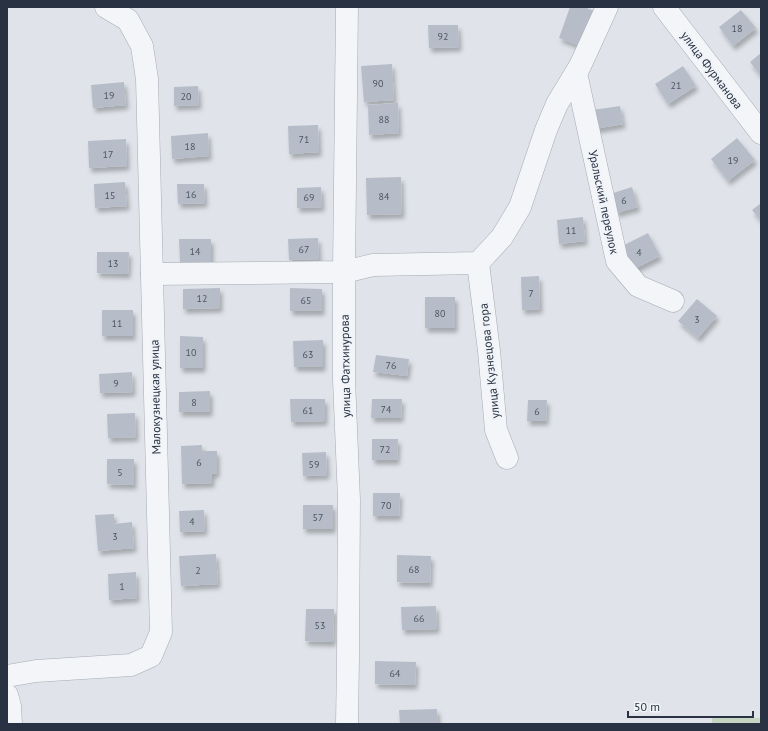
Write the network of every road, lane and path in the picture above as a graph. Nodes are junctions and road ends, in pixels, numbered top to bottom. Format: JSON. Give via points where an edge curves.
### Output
{"nodes":[{"id":1,"x":106,"y":7,"type":"edge"},
{"id":2,"x":347,"y":7,"type":"edge"},
{"id":3,"x":607,"y":7,"type":"edge"},
{"id":4,"x":664,"y":7,"type":"edge"},
{"id":5,"x":576,"y":73,"type":"junction"},
{"id":6,"x":761,"y":133,"type":"edge"},
{"id":7,"x":478,"y":263,"type":"junction"},
{"id":8,"x":344,"y":272,"type":"junction"},
{"id":9,"x":152,"y":274,"type":"junction"},
{"id":10,"x":673,"y":301,"type":"dead end"},
{"id":11,"x":507,"y":458,"type":"dead end"},
{"id":12,"x":7,"y":676,"type":"edge"},
{"id":13,"x":7,"y":695,"type":"edge"},
{"id":14,"x":11,"y":724,"type":"edge"},
{"id":15,"x":347,"y":724,"type":"edge"}],
"edges":[{"from":1,"to":9,"type":"street","name":"Малокузнецкая улица","via":[[128,20],[142,46],[148,79]]},
{"from":2,"to":8,"type":"street","name":"улица Фатхинурова"},
{"from":3,"to":5,"type":"street"},
{"from":4,"to":6,"type":"street","name":"улица Фурманова"},
{"from":5,"to":7,"type":"street","via":[[557,104],[546,130],[520,207],[502,236]]},
{"from":5,"to":10,"type":"street","name":"Уральский переулок","via":[[617,261],[638,286]]},
{"from":7,"to":8,"type":"street","via":[[373,265]]},
{"from":7,"to":11,"type":"street","name":"улица Кузнецова гора","via":[[496,430]]},
{"from":8,"to":9,"type":"street"},
{"from":8,"to":15,"type":"street","name":"улица Фатхинурова","via":[[344,380],[349,500]]},
{"from":9,"to":12,"type":"street","name":"Малокузнецкая улица","via":[[161,632],[151,656],[131,665],[36,671]]},
{"from":13,"to":14,"type":"street"}]}
